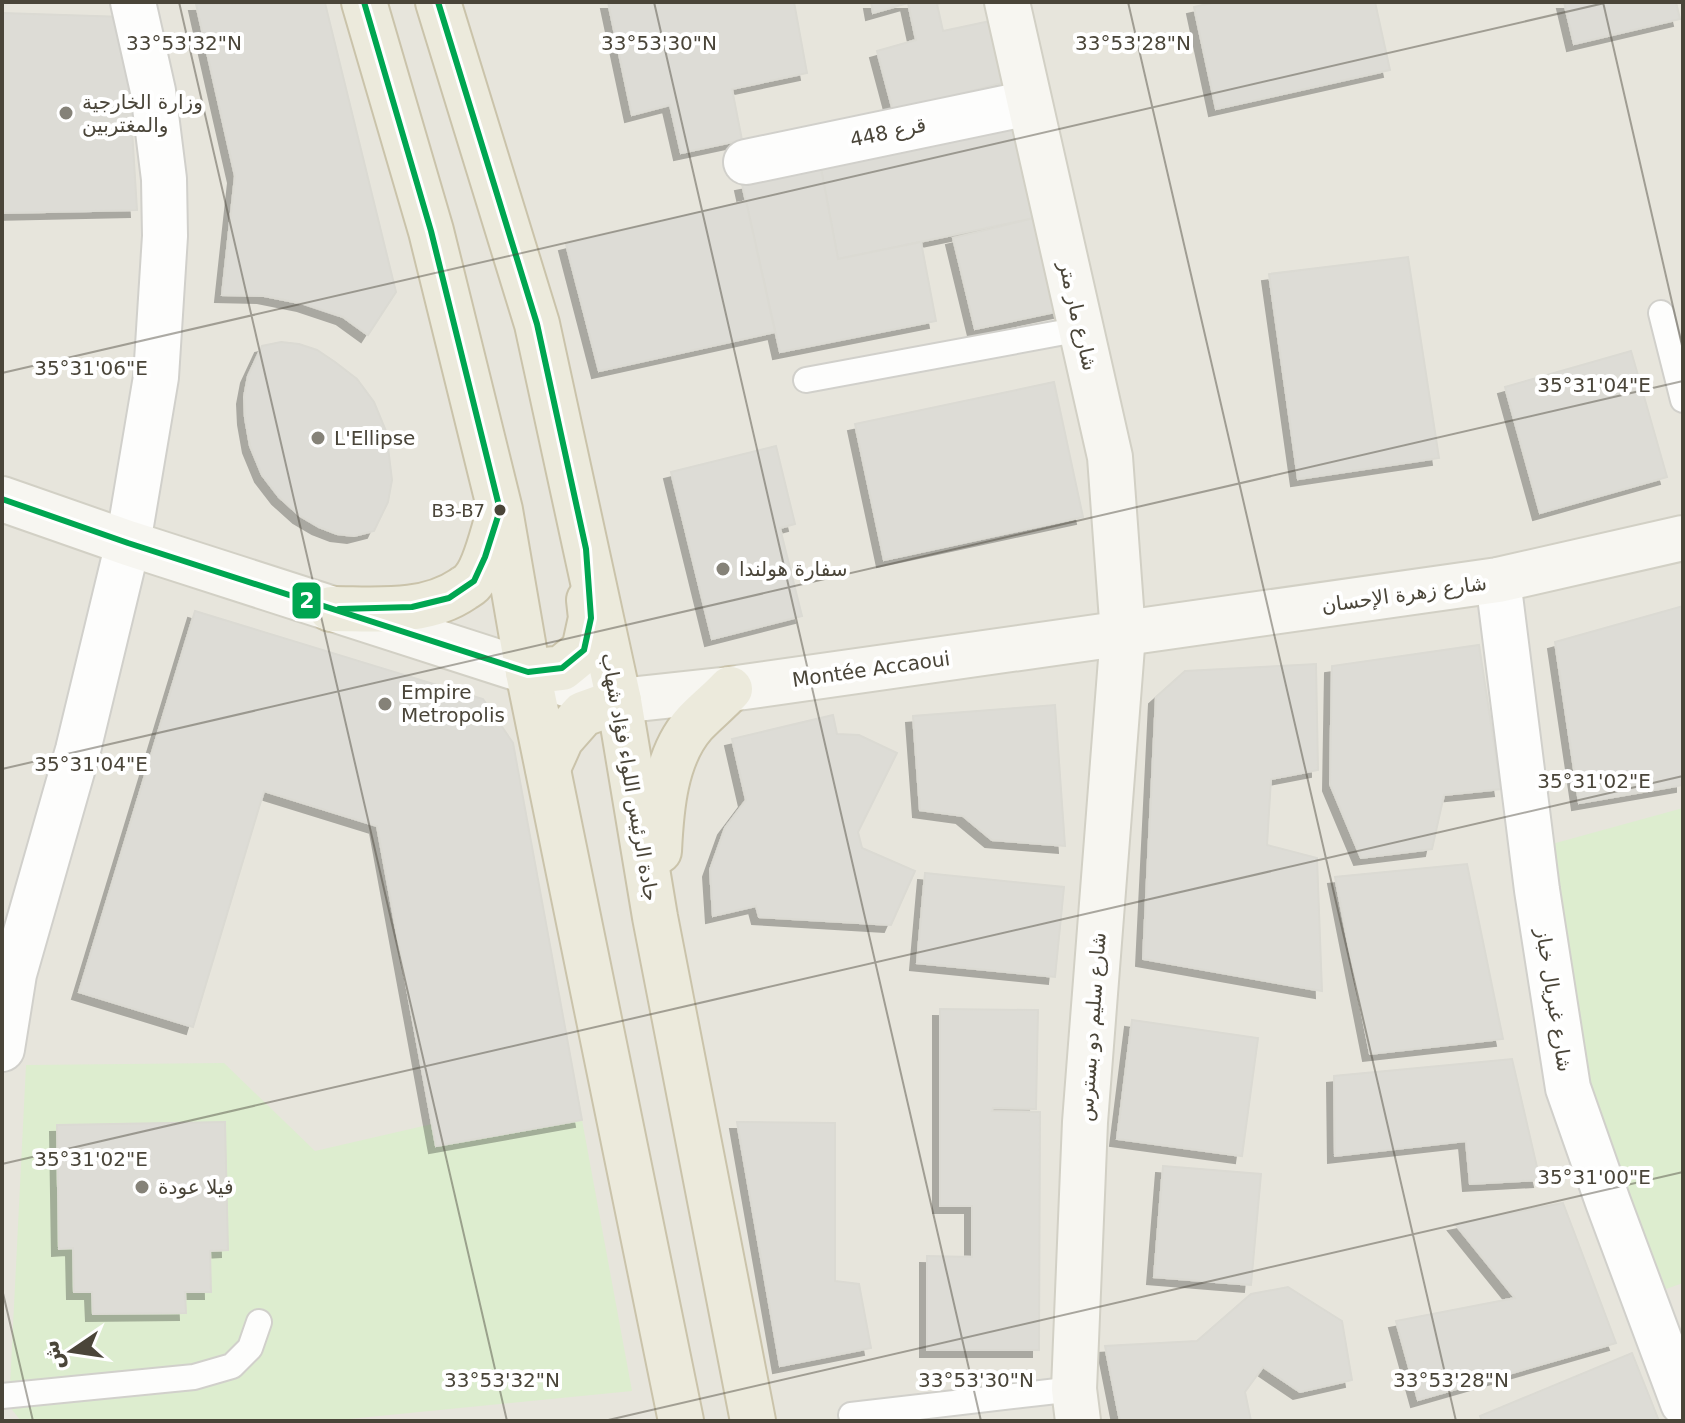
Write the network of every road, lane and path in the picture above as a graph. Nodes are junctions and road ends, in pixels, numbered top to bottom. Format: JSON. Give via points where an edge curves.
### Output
{"nodes":[{"id":1,"x":133,"y":2,"type":"edge"},
{"id":2,"x":364,"y":2,"type":"edge"},
{"id":3,"x":438,"y":2,"type":"edge"},
{"id":4,"x":1007,"y":2,"type":"edge"},
{"id":5,"x":1029,"y":103,"type":"junction"},
{"id":6,"x":746,"y":162,"type":"dead end"},
{"id":7,"x":1661,"y":313,"type":"dead end"},
{"id":8,"x":1081,"y":329,"type":"junction"},
{"id":9,"x":806,"y":380,"type":"dead end"},
{"id":10,"x":1683,"y":400,"type":"edge"},
{"id":11,"x":2,"y":499,"type":"edge"},
{"id":12,"x":500,"y":510,"type":"junction"},
{"id":13,"x":1683,"y":538,"type":"edge"},
{"id":14,"x":128,"y":543,"type":"junction"},
{"id":15,"x":586,"y":549,"type":"junction"},
{"id":16,"x":1498,"y":580,"type":"junction"},
{"id":17,"x":331,"y":609,"type":"junction"},
{"id":18,"x":1123,"y":634,"type":"junction"},
{"id":19,"x":528,"y":672,"type":"junction"},
{"id":20,"x":730,"y":689,"type":"junction"},
{"id":21,"x":619,"y":701,"type":"junction"},
{"id":22,"x":548,"y":768,"type":"junction"},
{"id":23,"x":655,"y":917,"type":"junction"},
{"id":24,"x":2,"y":1049,"type":"edge"},
{"id":25,"x":259,"y":1322,"type":"dead end"},
{"id":26,"x":2,"y":1396,"type":"edge"},
{"id":27,"x":1683,"y":1403,"type":"edge"},
{"id":28,"x":1076,"y":1405,"type":"edge"},
{"id":29,"x":851,"y":1415,"type":"dead end"},
{"id":30,"x":680,"y":1421,"type":"edge"},
{"id":31,"x":753,"y":1421,"type":"edge"}],
"edges":[{"from":1,"to":14,"type":"street","via":[[153,91],[165,236],[156,377]]},
{"from":2,"to":12,"type":"highway","via":[[431,231]]},
{"from":3,"to":15,"type":"highway","name":"جادة الرئيس اللواء فؤاد شهاب","via":[[537,324]]},
{"from":4,"to":5,"type":"street","name":"شارع مار متر"},
{"from":5,"to":6,"type":"street","name":"قرع 448"},
{"from":5,"to":8,"type":"street","name":"شارع مار متر"},
{"from":7,"to":10,"type":"lane"},
{"from":8,"to":9,"type":"lane"},
{"from":8,"to":18,"type":"street","name":"شارع مار متر","via":[[1110,457]]},
{"from":11,"to":14,"type":"street"},
{"from":12,"to":17,"type":"highway","via":[[474,581],[449,598],[412,607]]},
{"from":12,"to":19,"type":"highway"},
{"from":13,"to":16,"type":"street","name":"شارع زهرة الإحسان"},
{"from":14,"to":17,"type":"street"},
{"from":14,"to":24,"type":"street","via":[[78,750],[14,974]]},
{"from":15,"to":19,"type":"highway","via":[[591,618],[584,650],[562,668]]},
{"from":15,"to":21,"type":"highway","name":"جادة الرئيس اللواء فؤاد شهاب"},
{"from":16,"to":18,"type":"street","name":"شارع زهرة الإحسان"},
{"from":16,"to":27,"type":"street","name":"شارع غبريال خباز","via":[[1568,1088]]},
{"from":17,"to":19,"type":"street"},
{"from":18,"to":20,"type":"street","name":"Montée Accaoui"},
{"from":18,"to":28,"type":"street","name":"شارع سليم دو بسترس","via":[[1085,1122]]},
{"from":19,"to":21,"type":"street"},
{"from":19,"to":22,"type":"highway"},
{"from":20,"to":21,"type":"street","name":"Montée Accaoui"},
{"from":20,"to":23,"type":"highway","via":[[693,725],[672,765],[663,800]]},
{"from":21,"to":22,"type":"highway","via":[[583,714],[561,739]]},
{"from":21,"to":23,"type":"highway","name":"جادة الرئيس اللواء فؤاد شهاب"},
{"from":22,"to":30,"type":"highway"},
{"from":23,"to":31,"type":"highway","name":"جادة الرئيس اللواء فؤاد شهاب"},
{"from":25,"to":26,"type":"lane","via":[[250,1348],[232,1366],[194,1377]]},
{"from":28,"to":29,"type":"lane"}]}
